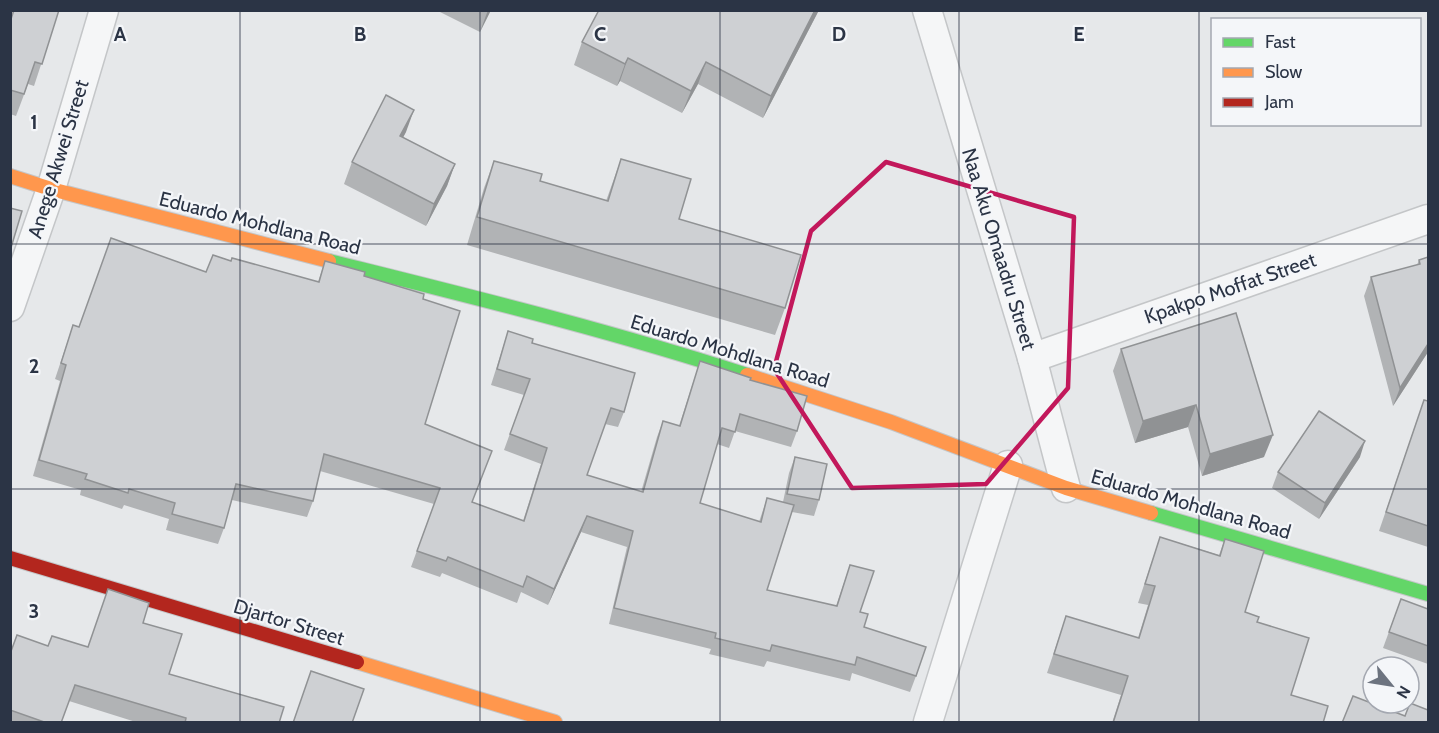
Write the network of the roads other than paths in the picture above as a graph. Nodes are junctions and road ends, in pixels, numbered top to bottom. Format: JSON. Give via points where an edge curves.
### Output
{"nodes":[{"id":1,"x":104,"y":10,"type":"edge"},
{"id":2,"x":934,"y":12,"type":"edge"},
{"id":3,"x":10,"y":176,"type":"edge"},
{"id":4,"x":51,"y":189,"type":"junction"},
{"id":5,"x":1428,"y":219,"type":"edge"},
{"id":6,"x":10,"y":307,"type":"edge"},
{"id":7,"x":1032,"y":358,"type":"junction"},
{"id":8,"x":1008,"y":465,"type":"junction"},
{"id":9,"x":1066,"y":488,"type":"junction"},
{"id":10,"x":10,"y":558,"type":"edge"},
{"id":11,"x":1428,"y":594,"type":"edge"},
{"id":12,"x":555,"y":723,"type":"edge"},
{"id":13,"x":928,"y":723,"type":"edge"}],
"edges":[{"from":1,"to":4,"type":"street","name":"Anege Akwei Street"},
{"from":2,"to":7,"type":"street","name":"Naa Aku Omaadru Street"},
{"from":3,"to":4,"type":"main road","name":"Eduardo Mohdlana Road"},
{"from":4,"to":6,"type":"street","name":"Anege Akwei Street"},
{"from":4,"to":8,"type":"main road","name":"Eduardo Mohdlana Road","via":[[695,358]]},
{"from":5,"to":7,"type":"street","name":"Kpakpo Moffat Street"},
{"from":7,"to":9,"type":"street","name":"Naa Aku Omaadru Street"},
{"from":8,"to":9,"type":"main road","name":"Eduardo Mohdlana Road"},
{"from":8,"to":13,"type":"street"},
{"from":9,"to":11,"type":"main road","name":"Eduardo Mohdlana Road"},
{"from":10,"to":12,"type":"main road","name":"Djartor Street"}]}
